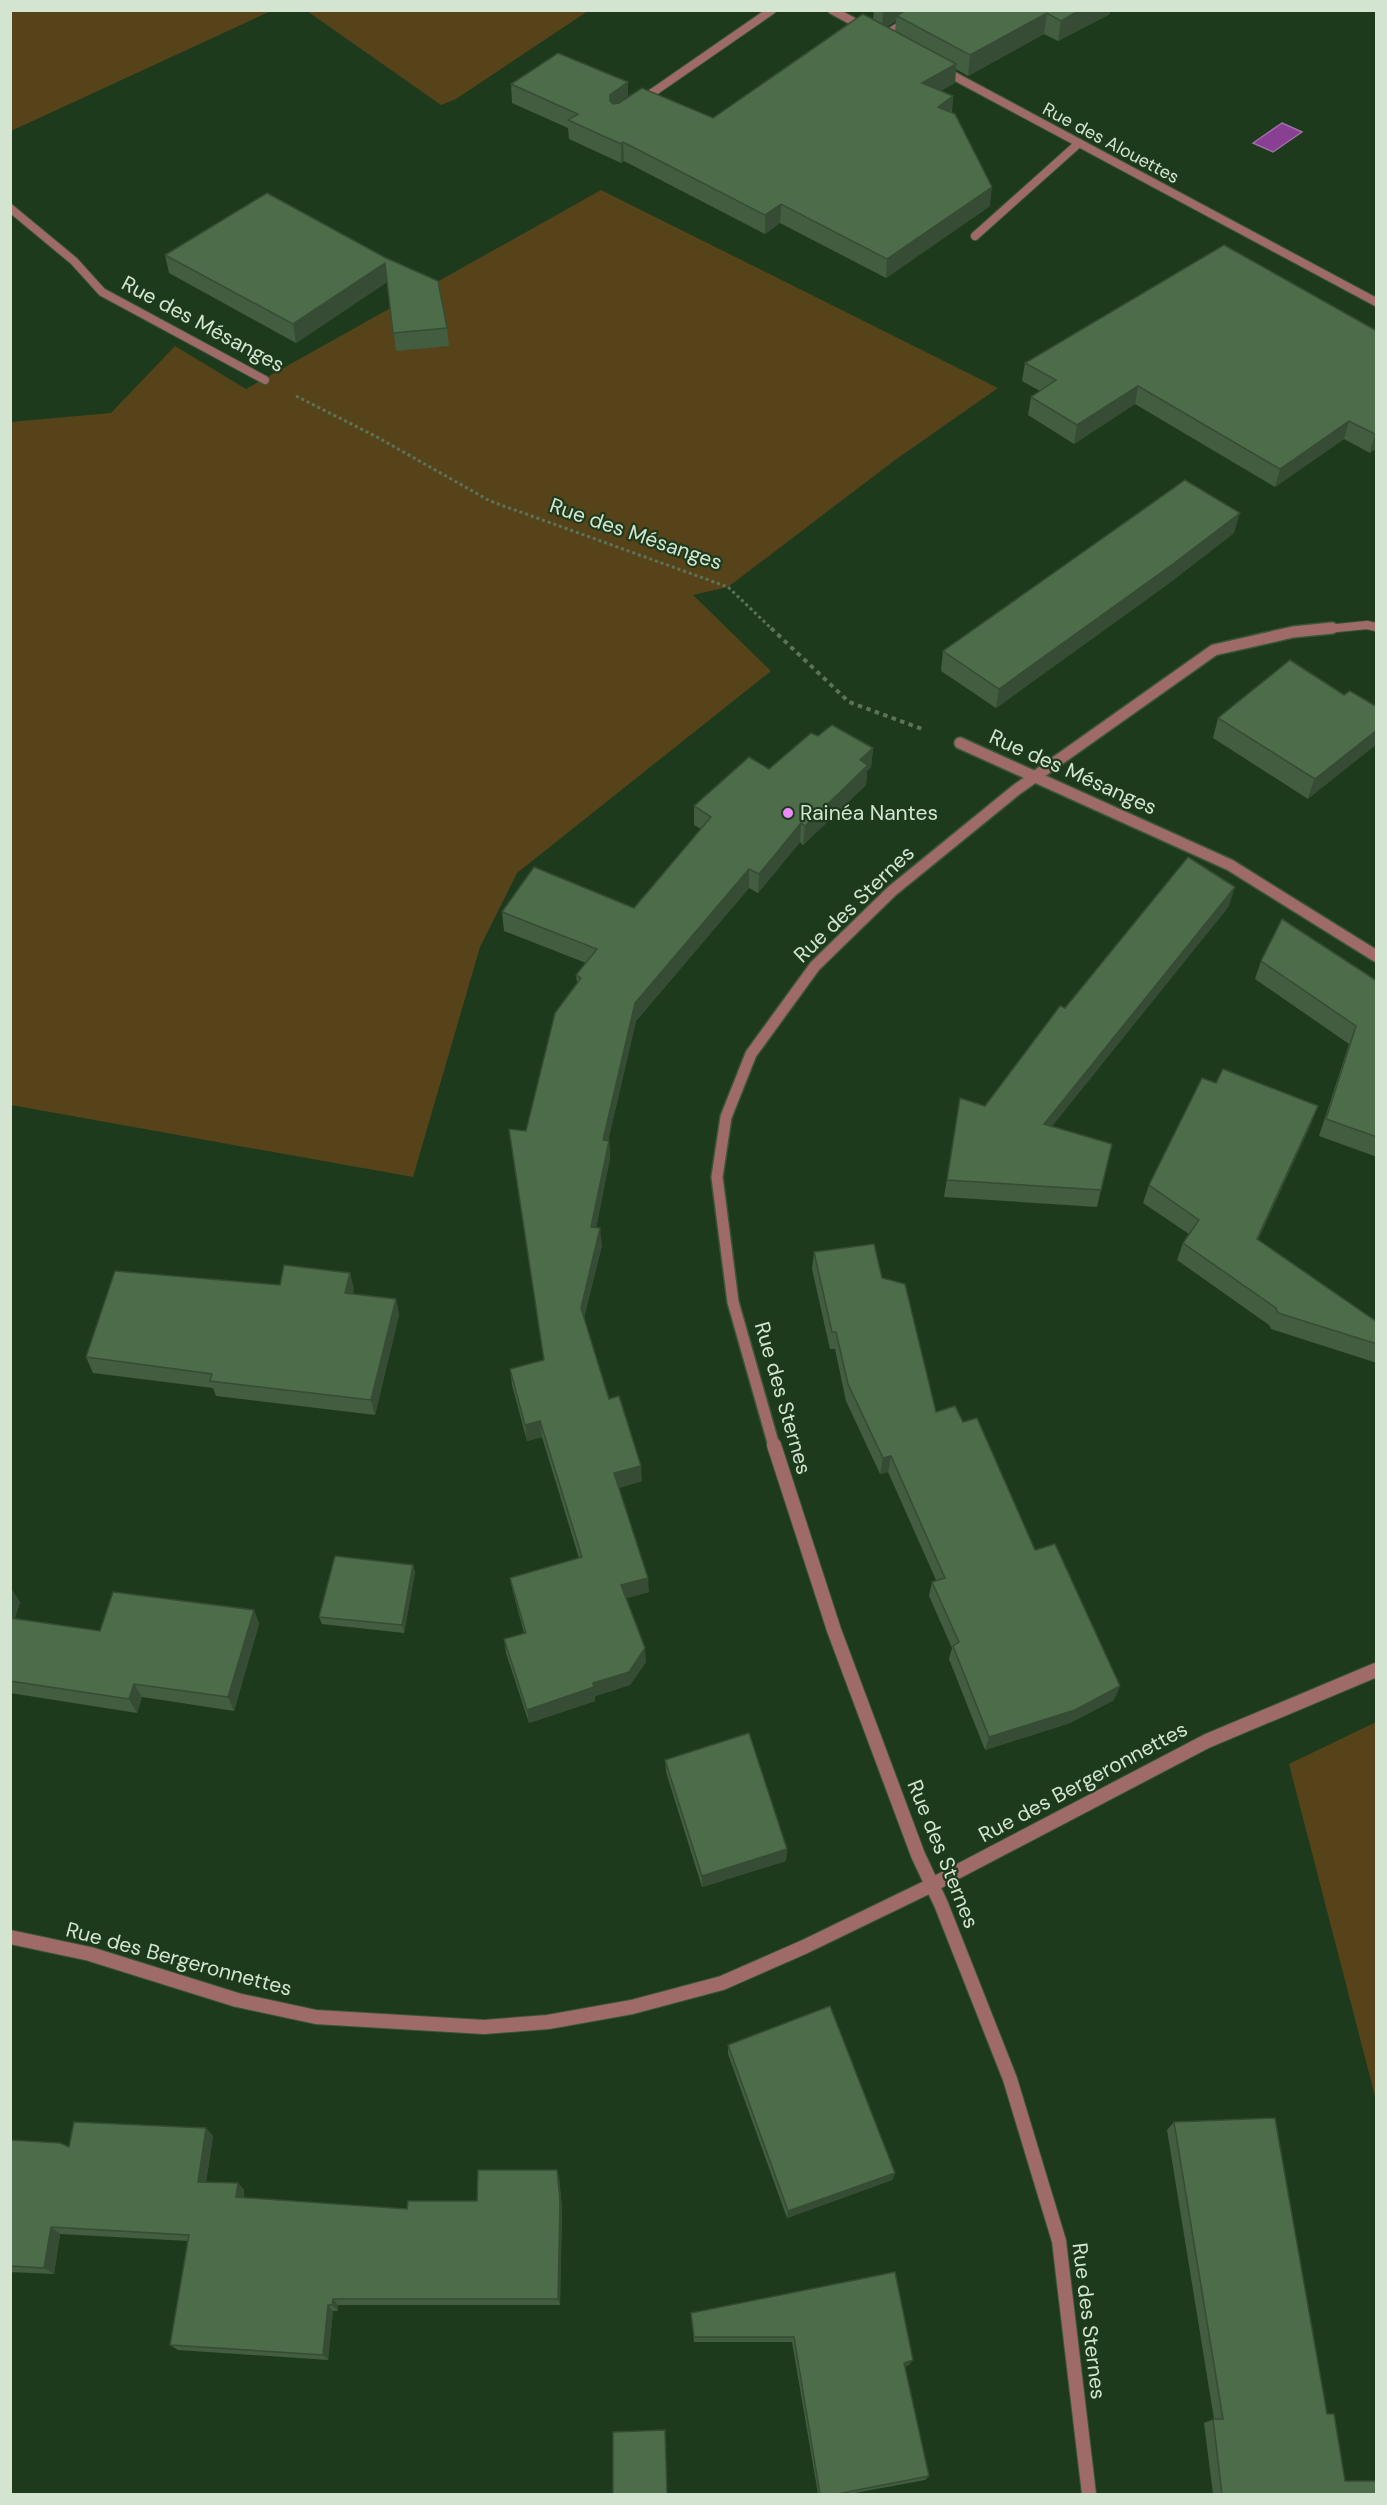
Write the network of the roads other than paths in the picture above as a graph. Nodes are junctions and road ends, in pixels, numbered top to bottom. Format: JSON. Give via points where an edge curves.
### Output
{"nodes":[{"id":1,"x":772,"y":10,"type":"edge"},
{"id":2,"x":831,"y":10,"type":"edge"},
{"id":3,"x":926,"y":10,"type":"edge"},
{"id":4,"x":882,"y":37,"type":"junction"},
{"id":5,"x":893,"y":43,"type":"edge"},
{"id":6,"x":934,"y":65,"type":"edge"},
{"id":7,"x":635,"y":104,"type":"edge"},
{"id":8,"x":1079,"y":143,"type":"junction"},
{"id":9,"x":10,"y":208,"type":"edge"},
{"id":10,"x":975,"y":236,"type":"dead end"},
{"id":11,"x":1377,"y":302,"type":"edge"},
{"id":12,"x":265,"y":380,"type":"road end"},
{"id":13,"x":1377,"y":627,"type":"edge"},
{"id":14,"x":960,"y":743,"type":"road end"},
{"id":15,"x":1037,"y":776,"type":"junction"},
{"id":16,"x":1377,"y":957,"type":"edge"},
{"id":17,"x":1377,"y":1670,"type":"edge"},
{"id":18,"x":932,"y":1885,"type":"junction"},
{"id":19,"x":10,"y":1937,"type":"edge"},
{"id":20,"x":1089,"y":2494,"type":"edge"}],
"edges":[{"from":1,"to":7,"type":"street"},
{"from":2,"to":4,"type":"street"},
{"from":3,"to":4,"type":"street"},
{"from":4,"to":5,"type":"street"},
{"from":6,"to":8,"type":"street","name":"Rue des Alouettes"},
{"from":8,"to":10,"type":"street"},
{"from":8,"to":11,"type":"street","name":"Rue des Alouettes"},
{"from":9,"to":12,"type":"street","name":"Rue des Mésanges","via":[[74,261],[102,292]]},
{"from":13,"to":15,"type":"street","name":"Rue des Sternes","via":[[1293,632],[1214,650]]},
{"from":14,"to":15,"type":"street","name":"Rue des Mésanges"},
{"from":15,"to":16,"type":"street","name":"Rue des Mésanges","via":[[1230,865]]},
{"from":15,"to":18,"type":"street","name":"Rue des Sternes","via":[[892,891],[814,966],[751,1054],[726,1117],[717,1177],[733,1302],[773,1442],[834,1630]]},
{"from":17,"to":18,"type":"street","name":"Rue des Bergeronnettes","via":[[1207,1741]]},
{"from":18,"to":19,"type":"street","name":"Rue des Bergeronnettes","via":[[722,1983],[632,2007],[548,2022],[484,2027],[316,2017],[237,2000],[90,1954]]},
{"from":18,"to":20,"type":"street","name":"Rue des Sternes","via":[[1010,2079],[1059,2241]]}]}
